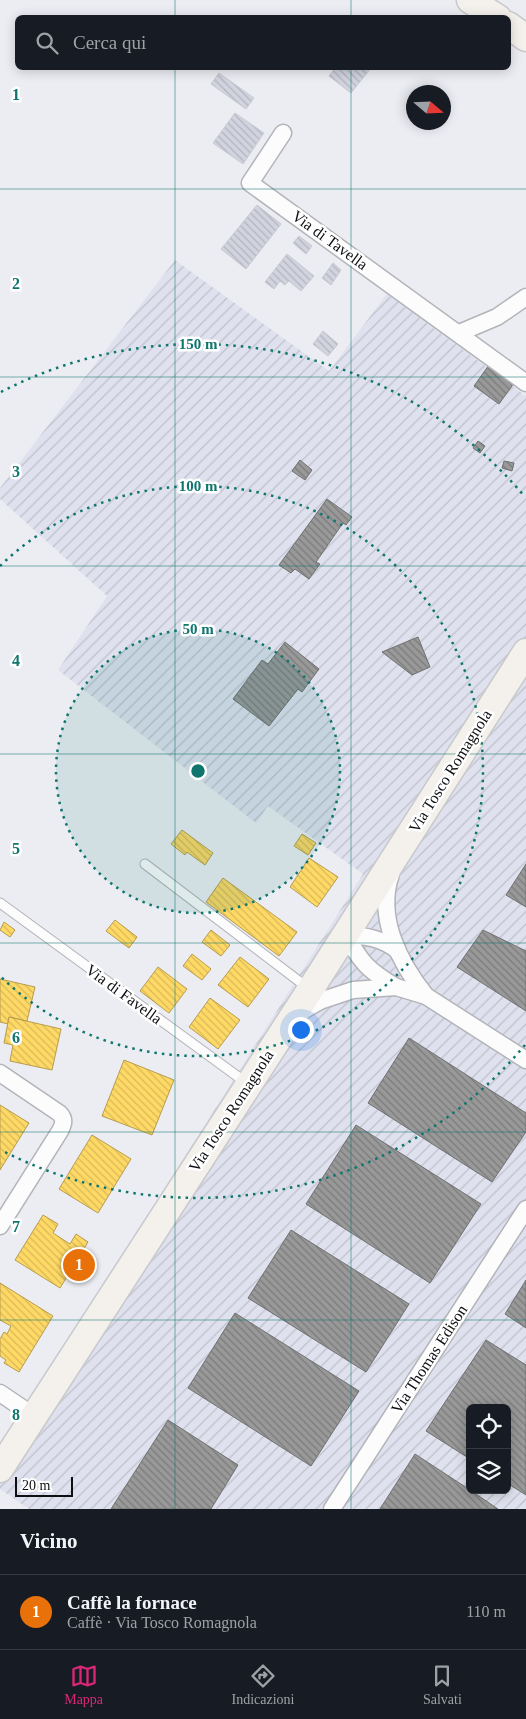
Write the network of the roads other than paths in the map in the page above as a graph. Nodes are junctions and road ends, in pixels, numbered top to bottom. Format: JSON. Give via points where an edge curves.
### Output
{"nodes":[{"id":1,"x":470,"y":0,"type":"edge"},
{"id":2,"x":493,"y":15,"type":"edge"},
{"id":3,"x":511,"y":27,"type":"edge"},
{"id":4,"x":526,"y":38,"type":"edge"},
{"id":5,"x":283,"y":133,"type":"dead end"},
{"id":6,"x":526,"y":297,"type":"edge"},
{"id":7,"x":526,"y":311,"type":"edge"},
{"id":8,"x":497,"y":316,"type":"junction"},
{"id":9,"x":458,"y":333,"type":"junction"},
{"id":10,"x":526,"y":383,"type":"edge"},
{"id":11,"x":526,"y":652,"type":"edge"},
{"id":12,"x":398,"y":853,"type":"junction"},
{"id":13,"x":145,"y":864,"type":"dead end"},
{"id":14,"x":0,"y":903,"type":"edge"},
{"id":15,"x":346,"y":935,"type":"junction"},
{"id":16,"x":397,"y":950,"type":"junction"},
{"id":17,"x":396,"y":988,"type":"junction"},
{"id":18,"x":310,"y":990,"type":"junction"},
{"id":19,"x":426,"y":996,"type":"junction"},
{"id":20,"x":291,"y":1018,"type":"junction"},
{"id":21,"x":526,"y":1060,"type":"edge"},
{"id":22,"x":0,"y":1074,"type":"edge"},
{"id":23,"x":248,"y":1084,"type":"junction"},
{"id":24,"x":526,"y":1210,"type":"edge"},
{"id":25,"x":0,"y":1226,"type":"edge"},
{"id":26,"x":0,"y":1393,"type":"edge"},
{"id":27,"x":34,"y":1416,"type":"junction"},
{"id":28,"x":0,"y":1469,"type":"edge"},
{"id":29,"x":332,"y":1509,"type":"edge"}],
"edges":[{"from":1,"to":2,"type":"main road"},
{"from":3,"to":4,"type":"main road"},
{"from":5,"to":9,"type":"street","name":"Via di Tavella","via":[[250,183]]},
{"from":6,"to":8,"type":"street"},
{"from":7,"to":8,"type":"street"},
{"from":8,"to":9,"type":"street"},
{"from":9,"to":10,"type":"street","name":"Via di Tavella"},
{"from":11,"to":12,"type":"main road","name":"Via Tosco Romagnola"},
{"from":12,"to":15,"type":"main road","name":"Via Tosco Romagnola"},
{"from":12,"to":16,"type":"street","via":[[386,903],[388,923]]},
{"from":13,"to":18,"type":"lane"},
{"from":14,"to":23,"type":"lane","name":"Via di Favella"},
{"from":15,"to":16,"type":"street","via":[[382,940]]},
{"from":15,"to":17,"type":"street","via":[[363,963]]},
{"from":15,"to":18,"type":"main road","name":"Via Tosco Romagnola"},
{"from":16,"to":19,"type":"street"},
{"from":17,"to":19,"type":"street"},
{"from":17,"to":20,"type":"street","via":[[353,990],[320,1001]]},
{"from":18,"to":20,"type":"main road","name":"Via Tosco Romagnola"},
{"from":19,"to":21,"type":"street"},
{"from":20,"to":23,"type":"main road","name":"Via Tosco Romagnola"},
{"from":22,"to":25,"type":"street","via":[[59,1113],[64,1122]]},
{"from":23,"to":27,"type":"main road","name":"Via Tosco Romagnola"},
{"from":24,"to":29,"type":"street","name":"Via Thomas Edison"},
{"from":26,"to":27,"type":"street"},
{"from":27,"to":28,"type":"main road","name":"Via Tosco Romagnola"}]}
